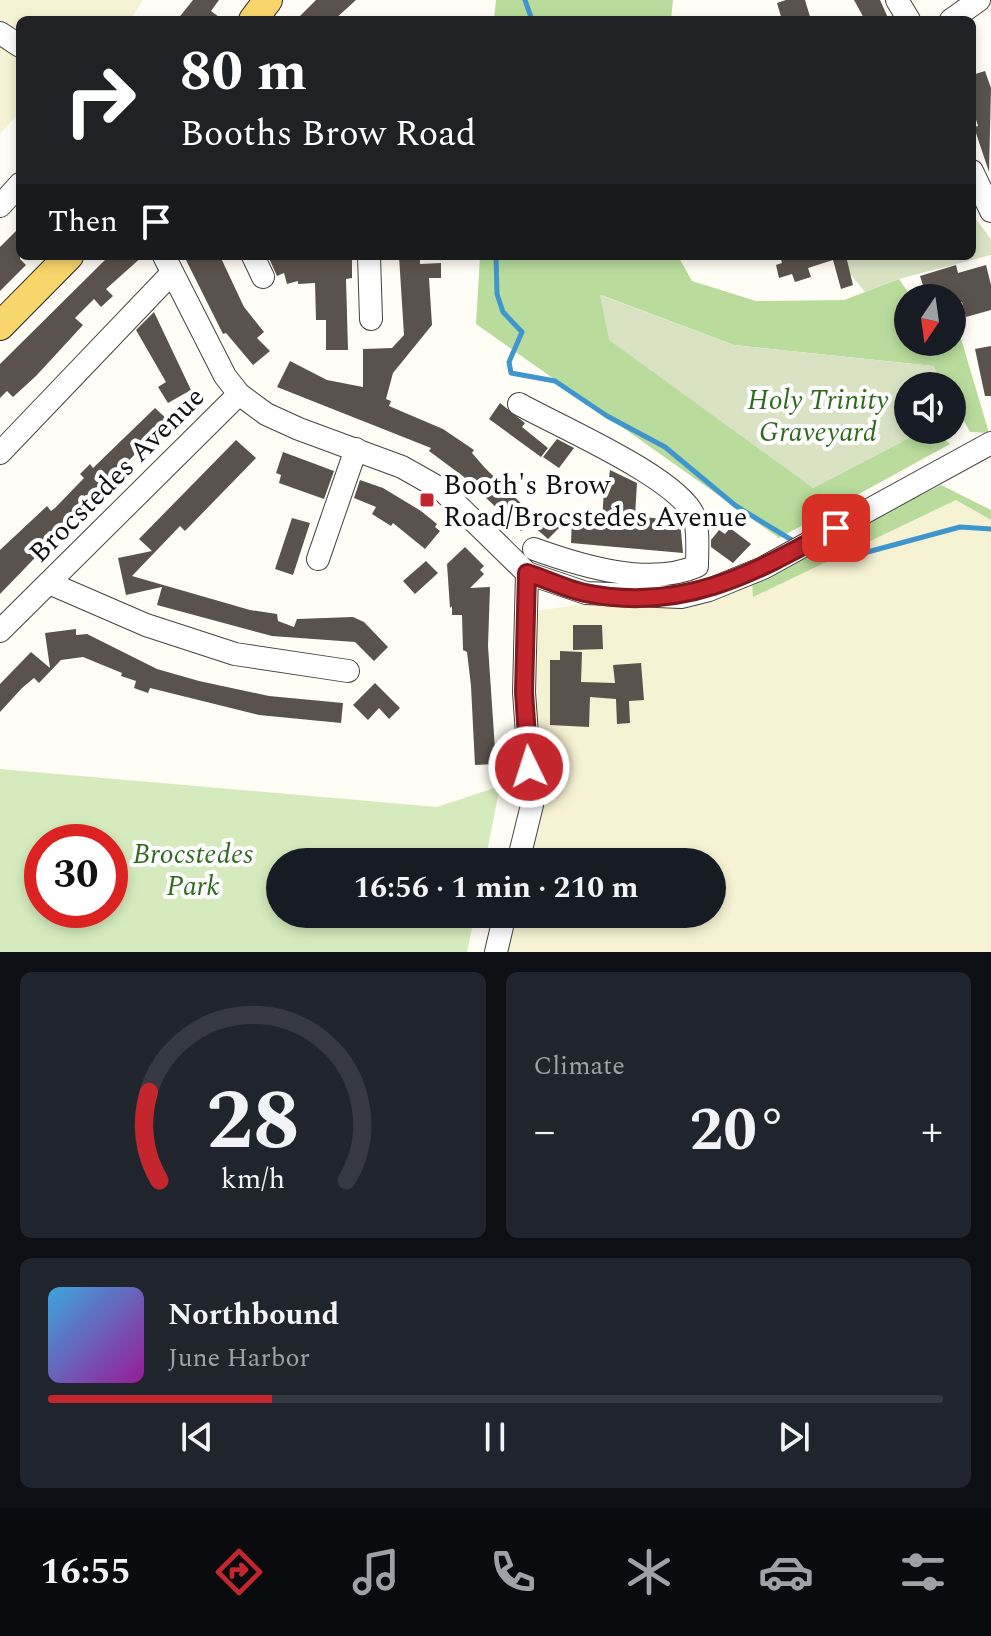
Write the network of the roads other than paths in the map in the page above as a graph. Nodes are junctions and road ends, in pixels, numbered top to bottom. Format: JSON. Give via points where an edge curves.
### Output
{"nodes":[{"id":1,"x":979,"y":0,"type":"edge"},
{"id":2,"x":957,"y":16,"type":"edge"},
{"id":3,"x":976,"y":179,"type":"edge"},
{"id":4,"x":16,"y":188,"type":"edge"},
{"id":5,"x":0,"y":206,"type":"edge"},
{"id":6,"x":991,"y":211,"type":"edge"},
{"id":7,"x":65,"y":260,"type":"edge"},
{"id":8,"x":255,"y":260,"type":"edge"},
{"id":9,"x":369,"y":260,"type":"edge"},
{"id":10,"x":168,"y":264,"type":"edge"},
{"id":11,"x":263,"y":277,"type":"dead end"},
{"id":12,"x":371,"y":319,"type":"dead end"},
{"id":13,"x":0,"y":326,"type":"edge"},
{"id":14,"x":239,"y":394,"type":"junction"},
{"id":15,"x":519,"y":404,"type":"dead end"},
{"id":16,"x":991,"y":443,"type":"edge"},
{"id":17,"x":356,"y":449,"type":"junction"},
{"id":18,"x":0,"y":453,"type":"edge"},
{"id":19,"x":534,"y":549,"type":"dead end"},
{"id":20,"x":318,"y":559,"type":"dead end"},
{"id":21,"x":634,"y":572,"type":"junction"},
{"id":22,"x":527,"y":573,"type":"junction"},
{"id":23,"x":49,"y":583,"type":"junction"},
{"id":24,"x":633,"y":596,"type":"junction"},
{"id":25,"x":0,"y":631,"type":"edge"},
{"id":26,"x":348,"y":671,"type":"dead end"},
{"id":27,"x":521,"y":848,"type":"edge"},
{"id":28,"x":502,"y":928,"type":"edge"},
{"id":29,"x":496,"y":952,"type":"edge"}],
"edges":[{"from":1,"to":2,"type":"street"},
{"from":3,"to":6,"type":"street"},
{"from":4,"to":5,"type":"street"},
{"from":7,"to":13,"type":"main road"},
{"from":8,"to":11,"type":"street"},
{"from":9,"to":12,"type":"street"},
{"from":10,"to":14,"type":"street"},
{"from":10,"to":18,"type":"street"},
{"from":14,"to":17,"type":"street","via":[[266,414]]},
{"from":14,"to":23,"type":"street","name":"Brocstedes Avenue"},
{"from":15,"to":21,"type":"street","via":[[637,465],[679,494],[695,517],[706,562],[678,574]]},
{"from":16,"to":24,"type":"street","via":[[763,568],[681,597]]},
{"from":17,"to":20,"type":"street"},
{"from":17,"to":22,"type":"street","via":[[441,489]]},
{"from":19,"to":21,"type":"street","via":[[574,564]]},
{"from":21,"to":24,"type":"street"},
{"from":22,"to":24,"type":"street","via":[[586,593]]},
{"from":22,"to":27,"type":"street","via":[[524,692],[532,805]]},
{"from":23,"to":25,"type":"street","name":"Brocstedes Avenue"},
{"from":23,"to":26,"type":"street","via":[[146,625],[235,654]]},
{"from":28,"to":29,"type":"street"}]}
